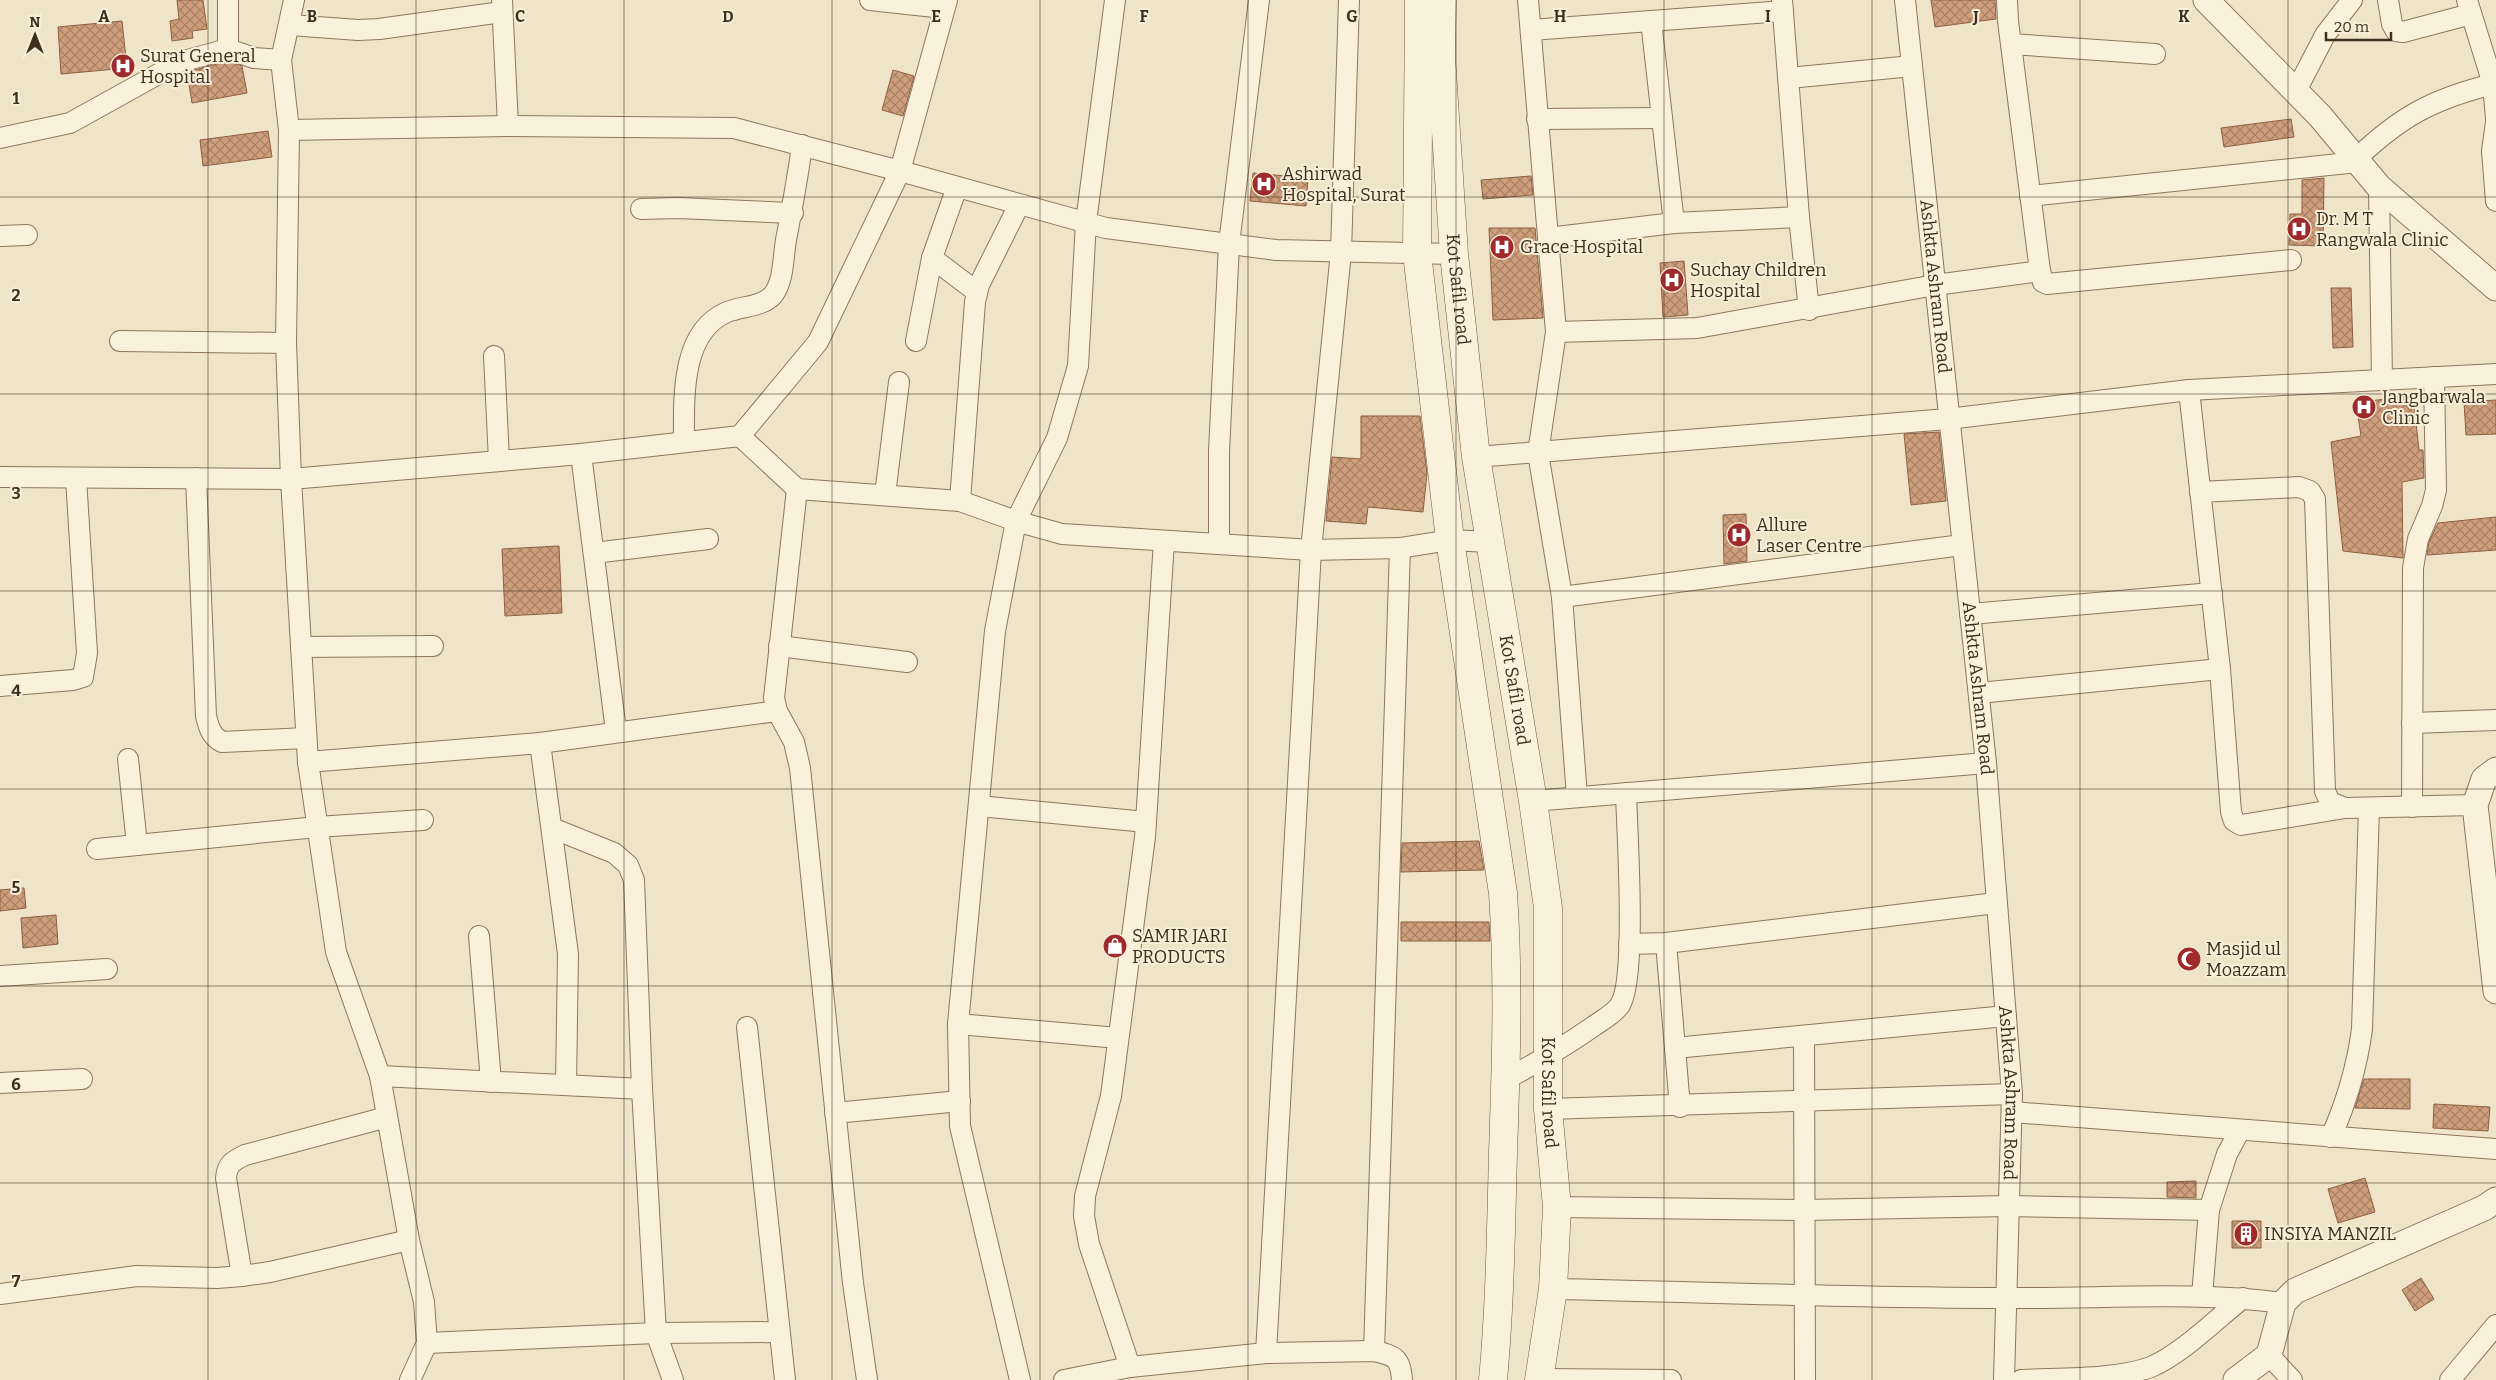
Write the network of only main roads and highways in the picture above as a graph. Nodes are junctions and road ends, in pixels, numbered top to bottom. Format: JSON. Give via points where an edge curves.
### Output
{"nodes":[{"id":1,"x":1419,"y":0,"type":"edge"},
{"id":2,"x":1442,"y":0,"type":"edge"},
{"id":3,"x":1539,"y":1379,"type":"edge"},
{"id":4,"x":1494,"y":1380,"type":"edge"}],
"edges":[{"from":1,"to":4,"type":"main road","name":"Kot Safil road","via":[[1417,253],[1450,540],[1503,892],[1508,993]]},
{"from":2,"to":3,"type":"main road","name":"Kot Safil road","via":[[1441,56],[1454,254],[1476,457],[1548,908],[1548,1109],[1557,1208],[1553,1289]]}]}
